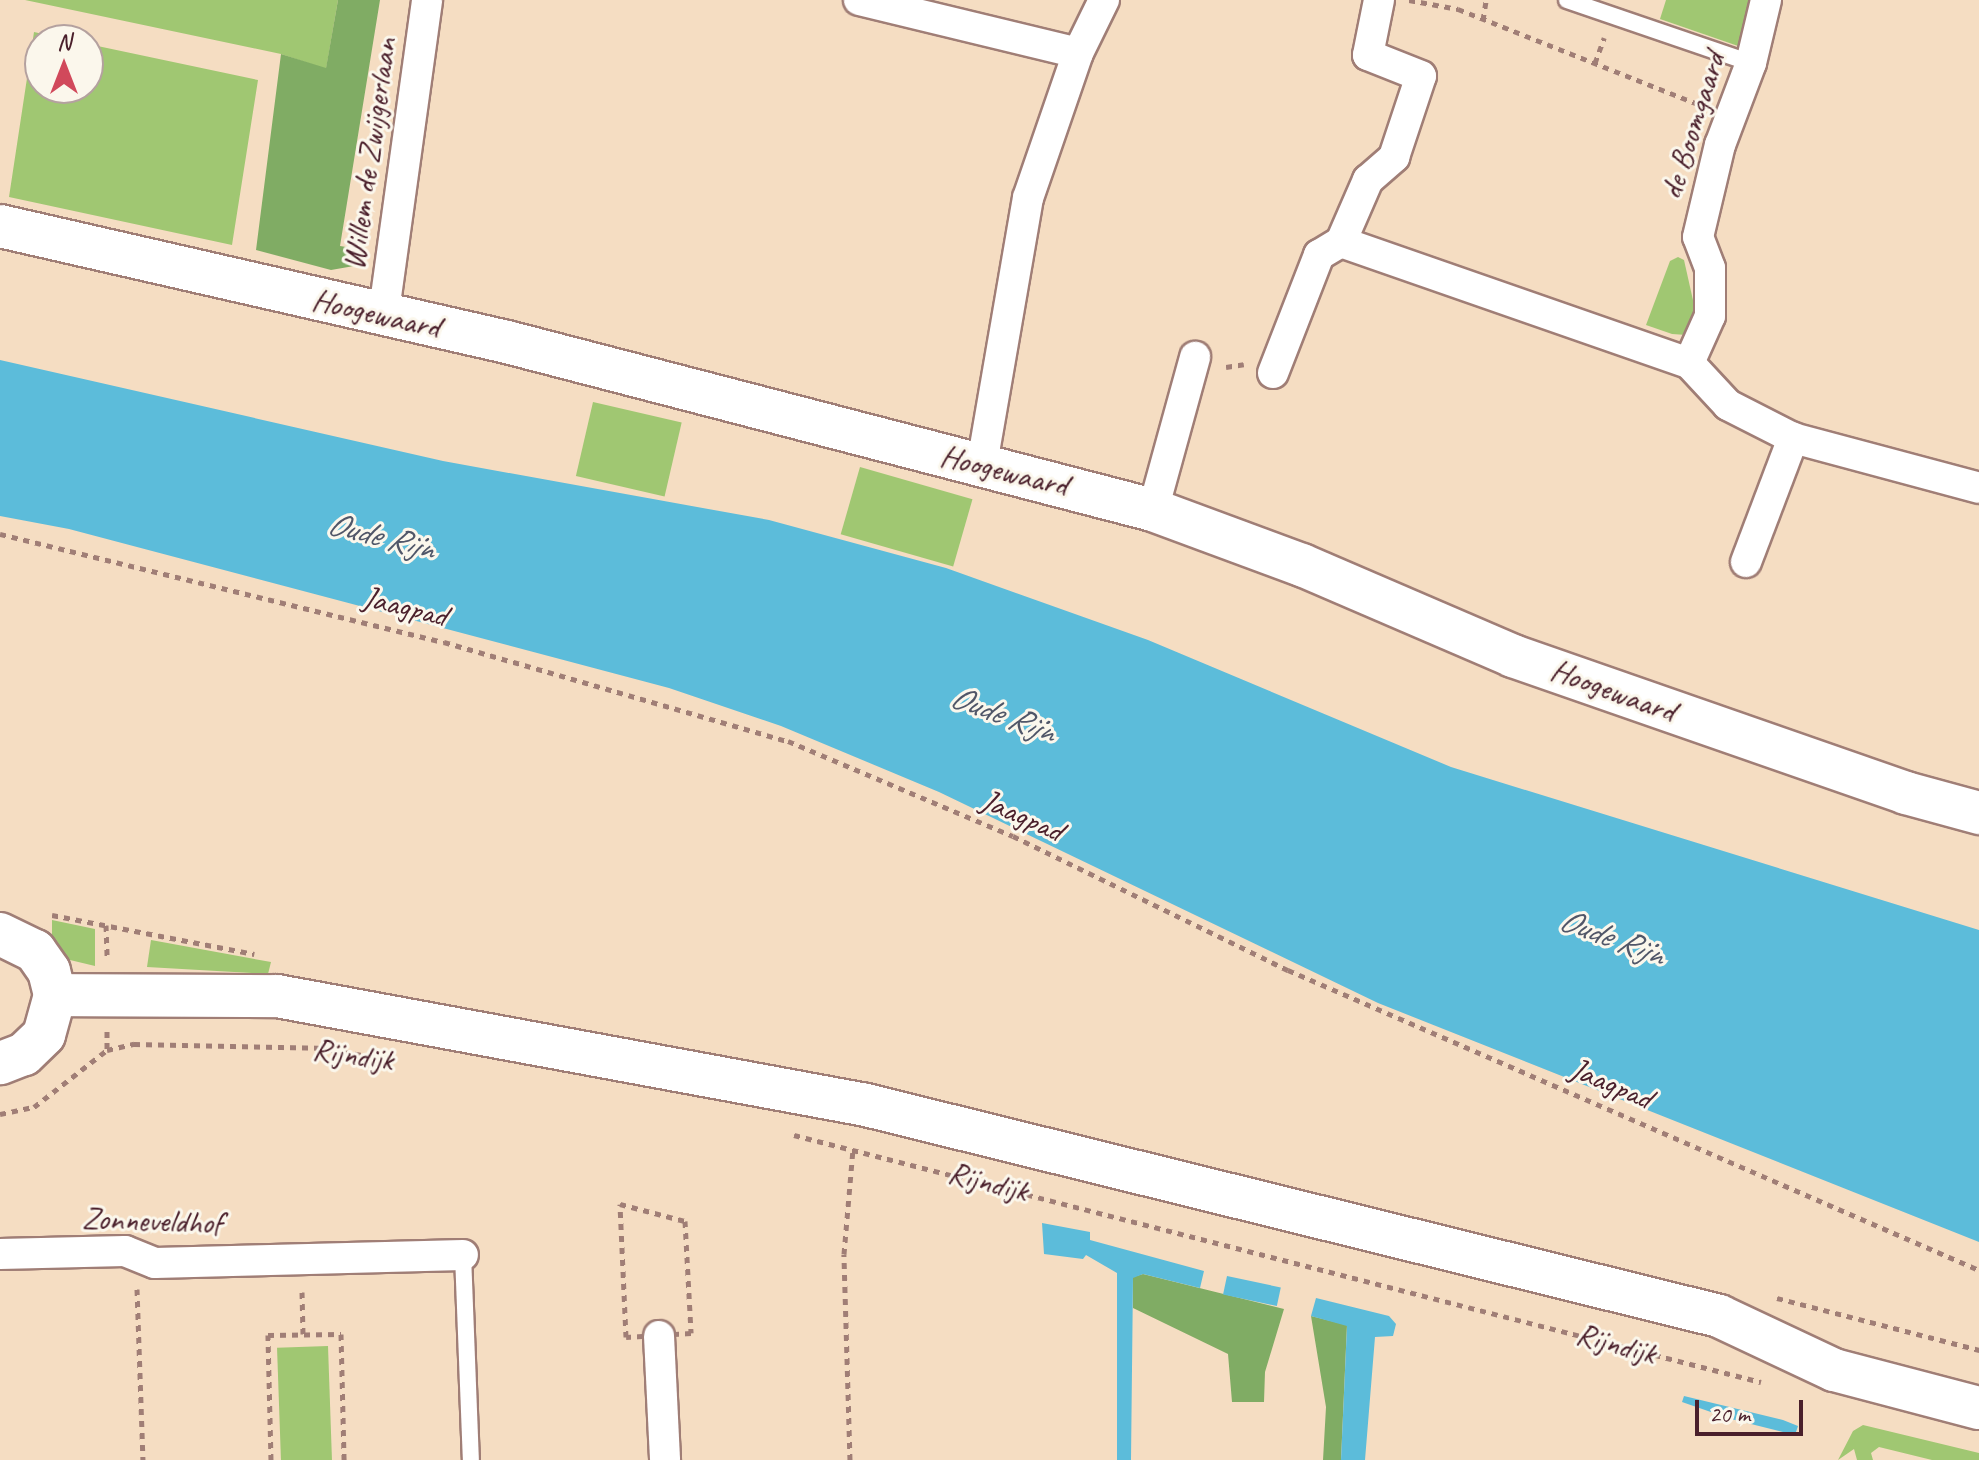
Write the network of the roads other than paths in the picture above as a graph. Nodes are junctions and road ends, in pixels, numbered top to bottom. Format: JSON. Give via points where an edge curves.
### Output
{"nodes":[{"id":1,"x":427,"y":0,"type":"edge"},
{"id":2,"x":859,"y":0,"type":"edge"},
{"id":3,"x":1104,"y":0,"type":"edge"},
{"id":4,"x":1379,"y":0,"type":"edge"},
{"id":5,"x":1567,"y":0,"type":"edge"},
{"id":6,"x":1766,"y":0,"type":"edge"},
{"id":7,"x":1078,"y":53,"type":"junction"},
{"id":8,"x":1751,"y":63,"type":"junction"},
{"id":9,"x":0,"y":226,"type":"edge"},
{"id":10,"x":1341,"y":242,"type":"junction"},
{"id":11,"x":383,"y":318,"type":"junction"},
{"id":12,"x":1195,"y":357,"type":"road end"},
{"id":13,"x":1689,"y":363,"type":"junction"},
{"id":14,"x":1273,"y":373,"type":"road end"},
{"id":15,"x":1793,"y":438,"type":"junction"},
{"id":16,"x":982,"y":464,"type":"junction"},
{"id":17,"x":1979,"y":488,"type":"edge"},
{"id":18,"x":1153,"y":510,"type":"junction"},
{"id":19,"x":1746,"y":562,"type":"dead end"},
{"id":20,"x":1978,"y":809,"type":"edge"},
{"id":21,"x":0,"y":934,"type":"edge"},
{"id":22,"x":55,"y":995,"type":"junction"},
{"id":23,"x":0,"y":1063,"type":"edge"},
{"id":24,"x":0,"y":1254,"type":"edge"},
{"id":25,"x":463,"y":1255,"type":"joint"},
{"id":26,"x":659,"y":1336,"type":"road end"},
{"id":27,"x":1979,"y":1408,"type":"edge"},
{"id":28,"x":471,"y":1460,"type":"edge"},
{"id":29,"x":665,"y":1460,"type":"edge"}],
"edges":[{"from":1,"to":11,"type":"street","name":"Willem de Zwijgerlaan"},
{"from":2,"to":7,"type":"street"},
{"from":3,"to":7,"type":"street"},
{"from":4,"to":10,"type":"street","via":[[1368,55],[1421,76],[1394,157],[1368,180]]},
{"from":5,"to":8,"type":"lane"},
{"from":6,"to":8,"type":"street","name":"de Boomgaard"},
{"from":7,"to":16,"type":"street","via":[[1028,198]]},
{"from":8,"to":13,"type":"street","name":"de Boomgaard","via":[[1730,117],[1698,237],[1710,268],[1710,316]]},
{"from":9,"to":11,"type":"main road","name":"Hoogewaard","via":[[235,278]]},
{"from":10,"to":13,"type":"street"},
{"from":10,"to":14,"type":"street","via":[[1319,255]]},
{"from":11,"to":16,"type":"main road","name":"Hoogewaard","via":[[507,342]]},
{"from":12,"to":18,"type":"street"},
{"from":13,"to":15,"type":"street","via":[[1728,405]]},
{"from":15,"to":17,"type":"street"},
{"from":15,"to":19,"type":"street"},
{"from":16,"to":18,"type":"main road","name":"Hoogewaard"},
{"from":18,"to":20,"type":"main road","name":"Hoogewaard","via":[[1302,565],[1513,656],[1906,793]]},
{"from":21,"to":22,"type":"main road","via":[[35,951],[49,971]]},
{"from":22,"to":23,"type":"main road","via":[[51,1023],[35,1046]]},
{"from":22,"to":27,"type":"main road","name":"Rijndijk","via":[[277,996],[866,1105],[1719,1316],[1834,1370]]},
{"from":24,"to":25,"type":"street","name":"Zonneveldhof","via":[[125,1251],[155,1263]]},
{"from":25,"to":28,"type":"lane"},
{"from":26,"to":29,"type":"street"}]}
